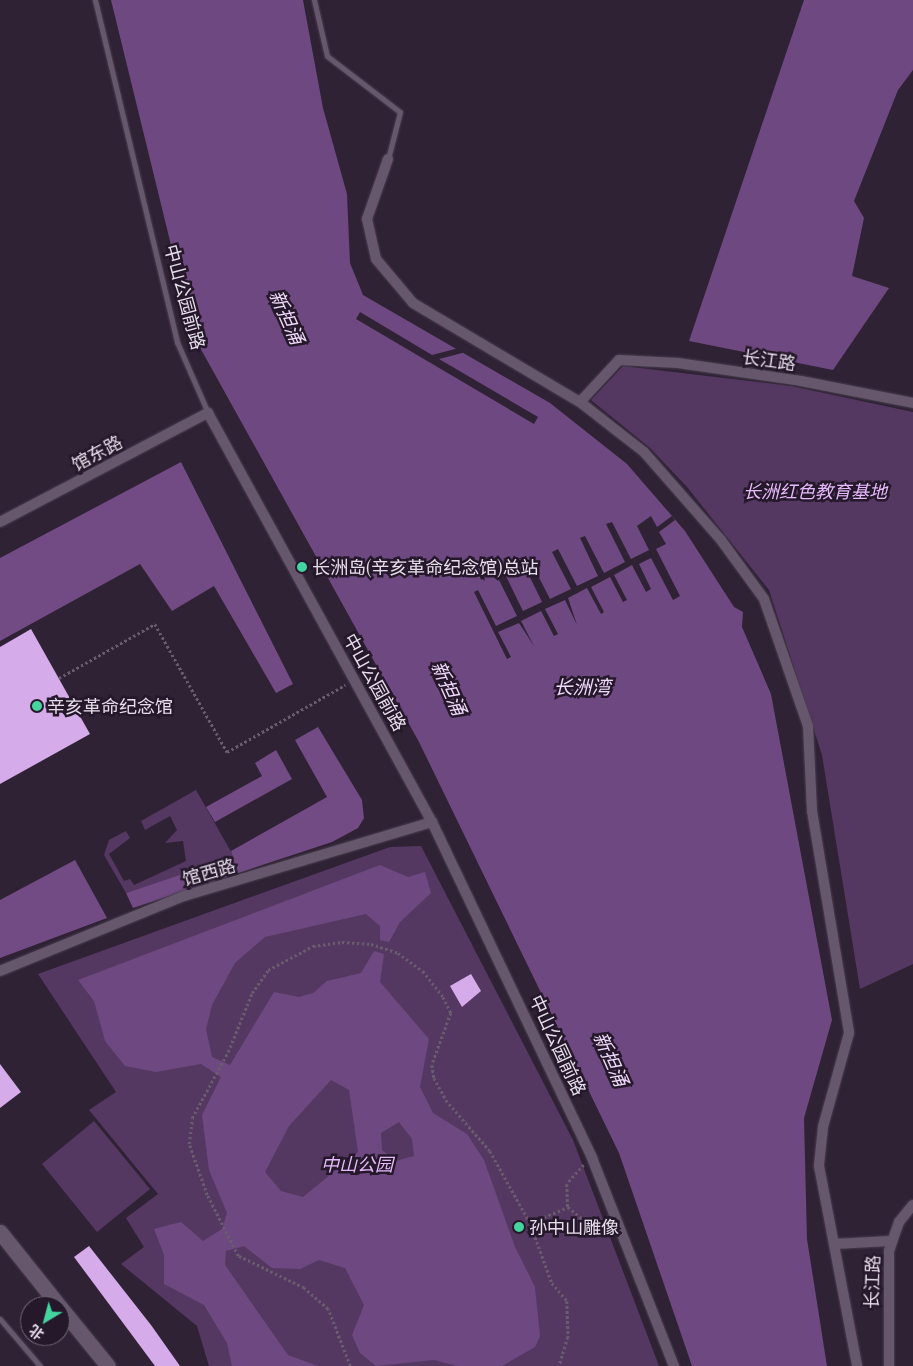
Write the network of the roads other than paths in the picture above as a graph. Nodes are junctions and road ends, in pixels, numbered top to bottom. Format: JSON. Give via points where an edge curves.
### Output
{"nodes":[{"id":1,"x":95,"y":0,"type":"edge"},
{"id":2,"x":314,"y":0,"type":"edge"},
{"id":3,"x":388,"y":159,"type":"joint"},
{"id":4,"x":580,"y":402,"type":"junction"},
{"id":5,"x":913,"y":403,"type":"edge"},
{"id":6,"x":208,"y":413,"type":"junction"},
{"id":7,"x":0,"y":522,"type":"edge"},
{"id":8,"x":432,"y":822,"type":"junction"},
{"id":9,"x":0,"y":971,"type":"edge"},
{"id":10,"x":913,"y":1205,"type":"edge"},
{"id":11,"x":0,"y":1232,"type":"edge"},
{"id":12,"x":890,"y":1240,"type":"junction"},
{"id":13,"x":834,"y":1244,"type":"junction"},
{"id":14,"x":51,"y":1296,"type":"edge"},
{"id":15,"x":0,"y":1319,"type":"edge"},
{"id":16,"x":70,"y":1319,"type":"edge"},
{"id":17,"x":40,"y":1366,"type":"edge"},
{"id":18,"x":108,"y":1366,"type":"edge"},
{"id":19,"x":674,"y":1366,"type":"edge"},
{"id":20,"x":857,"y":1366,"type":"edge"},
{"id":21,"x":889,"y":1366,"type":"edge"}],
"edges":[{"from":1,"to":6,"type":"lane","name":"中山公园前路","via":[[177,342]]},
{"from":2,"to":3,"type":"lane","via":[[327,56],[400,112]]},
{"from":3,"to":4,"type":"street","via":[[367,219],[376,259],[413,303]]},
{"from":4,"to":5,"type":"street","name":"长江路","via":[[619,360],[678,363],[801,381]]},
{"from":4,"to":13,"type":"street","via":[[644,452],[721,540],[764,599],[808,726],[812,811],[849,1032],[823,1127],[819,1166]]},
{"from":6,"to":7,"type":"street","name":"馆东路"},
{"from":6,"to":8,"type":"street","name":"中山公园前路"},
{"from":8,"to":9,"type":"street","name":"馆西路","via":[[165,902]]},
{"from":8,"to":19,"type":"street","name":"中山公园前路","via":[[593,1161]]},
{"from":10,"to":12,"type":"street","name":"长江路"},
{"from":11,"to":14,"type":"main road"},
{"from":12,"to":13,"type":"street"},
{"from":12,"to":21,"type":"street","name":"长江路"},
{"from":13,"to":20,"type":"street"},
{"from":15,"to":17,"type":"lane"},
{"from":16,"to":18,"type":"main road"}]}
